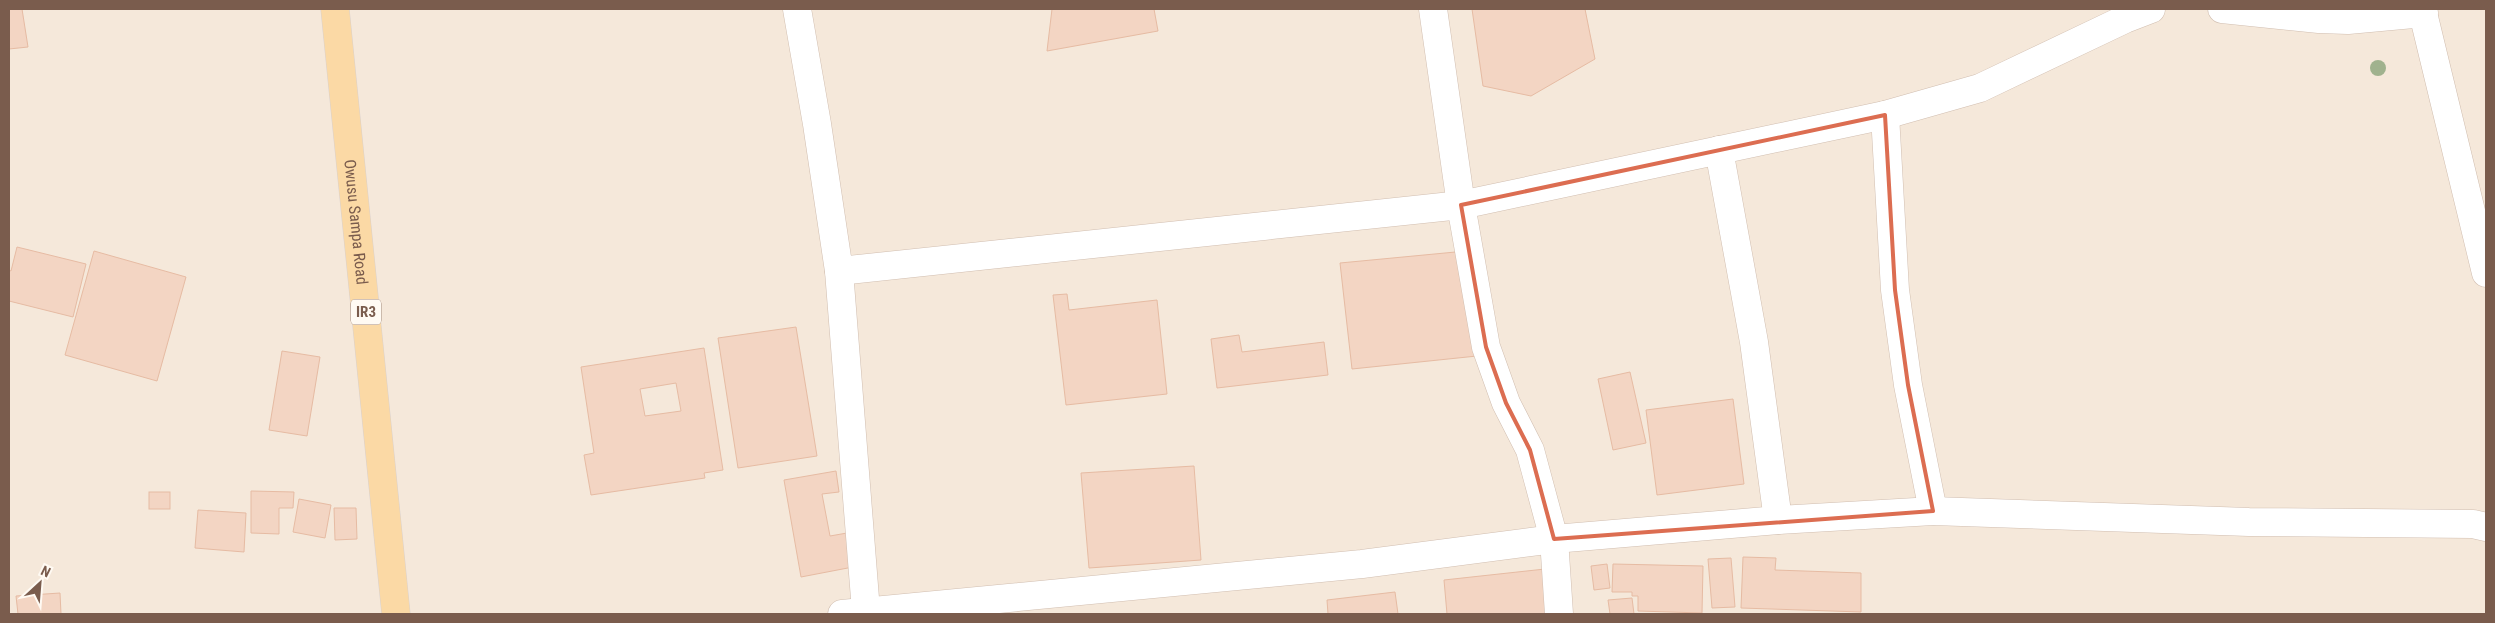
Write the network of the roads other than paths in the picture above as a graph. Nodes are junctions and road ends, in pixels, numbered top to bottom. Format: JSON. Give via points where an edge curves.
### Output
{"nodes":[{"id":1,"x":335,"y":9,"type":"edge"},
{"id":2,"x":797,"y":9,"type":"edge"},
{"id":3,"x":1433,"y":9,"type":"edge"},
{"id":4,"x":2151,"y":9,"type":"edge"},
{"id":5,"x":2222,"y":9,"type":"edge"},
{"id":6,"x":2227,"y":9,"type":"edge"},
{"id":7,"x":2423,"y":11,"type":"edge"},
{"id":8,"x":1885,"y":115,"type":"junction"},
{"id":9,"x":1719,"y":150,"type":"junction"},
{"id":10,"x":1461,"y":205,"type":"junction"},
{"id":11,"x":838,"y":271,"type":"junction"},
{"id":12,"x":2486,"y":273,"type":"edge"},
{"id":13,"x":1933,"y":511,"type":"junction"},
{"id":14,"x":1778,"y":520,"type":"junction"},
{"id":15,"x":2486,"y":527,"type":"edge"},
{"id":16,"x":1554,"y":539,"type":"junction"},
{"id":17,"x":854,"y":612,"type":"edge"},
{"id":18,"x":396,"y":614,"type":"edge"},
{"id":19,"x":1558,"y":614,"type":"edge"}],
"edges":[{"from":1,"to":18,"type":"main road","name":"Owusu Sampa Road","number":"IR3"},
{"from":2,"to":11,"type":"street","via":[[818,124]]},
{"from":3,"to":10,"type":"street"},
{"from":4,"to":8,"type":"street","via":[[1980,88]]},
{"from":5,"to":6,"type":"street"},
{"from":6,"to":7,"type":"street","via":[[2319,20],[2348,20]]},
{"from":7,"to":12,"type":"street"},
{"from":8,"to":9,"type":"street"},
{"from":8,"to":13,"type":"street","via":[[1895,290],[1908,385]]},
{"from":9,"to":10,"type":"street"},
{"from":9,"to":14,"type":"street","via":[[1754,342]]},
{"from":10,"to":11,"type":"street"},
{"from":10,"to":16,"type":"street","via":[[1486,347],[1506,403],[1530,450]]},
{"from":11,"to":17,"type":"street"},
{"from":13,"to":14,"type":"street"},
{"from":13,"to":15,"type":"street","via":[[2259,522],[2473,524]]},
{"from":14,"to":16,"type":"street"},
{"from":16,"to":17,"type":"street","via":[[1362,564]]},
{"from":16,"to":19,"type":"street"}]}
